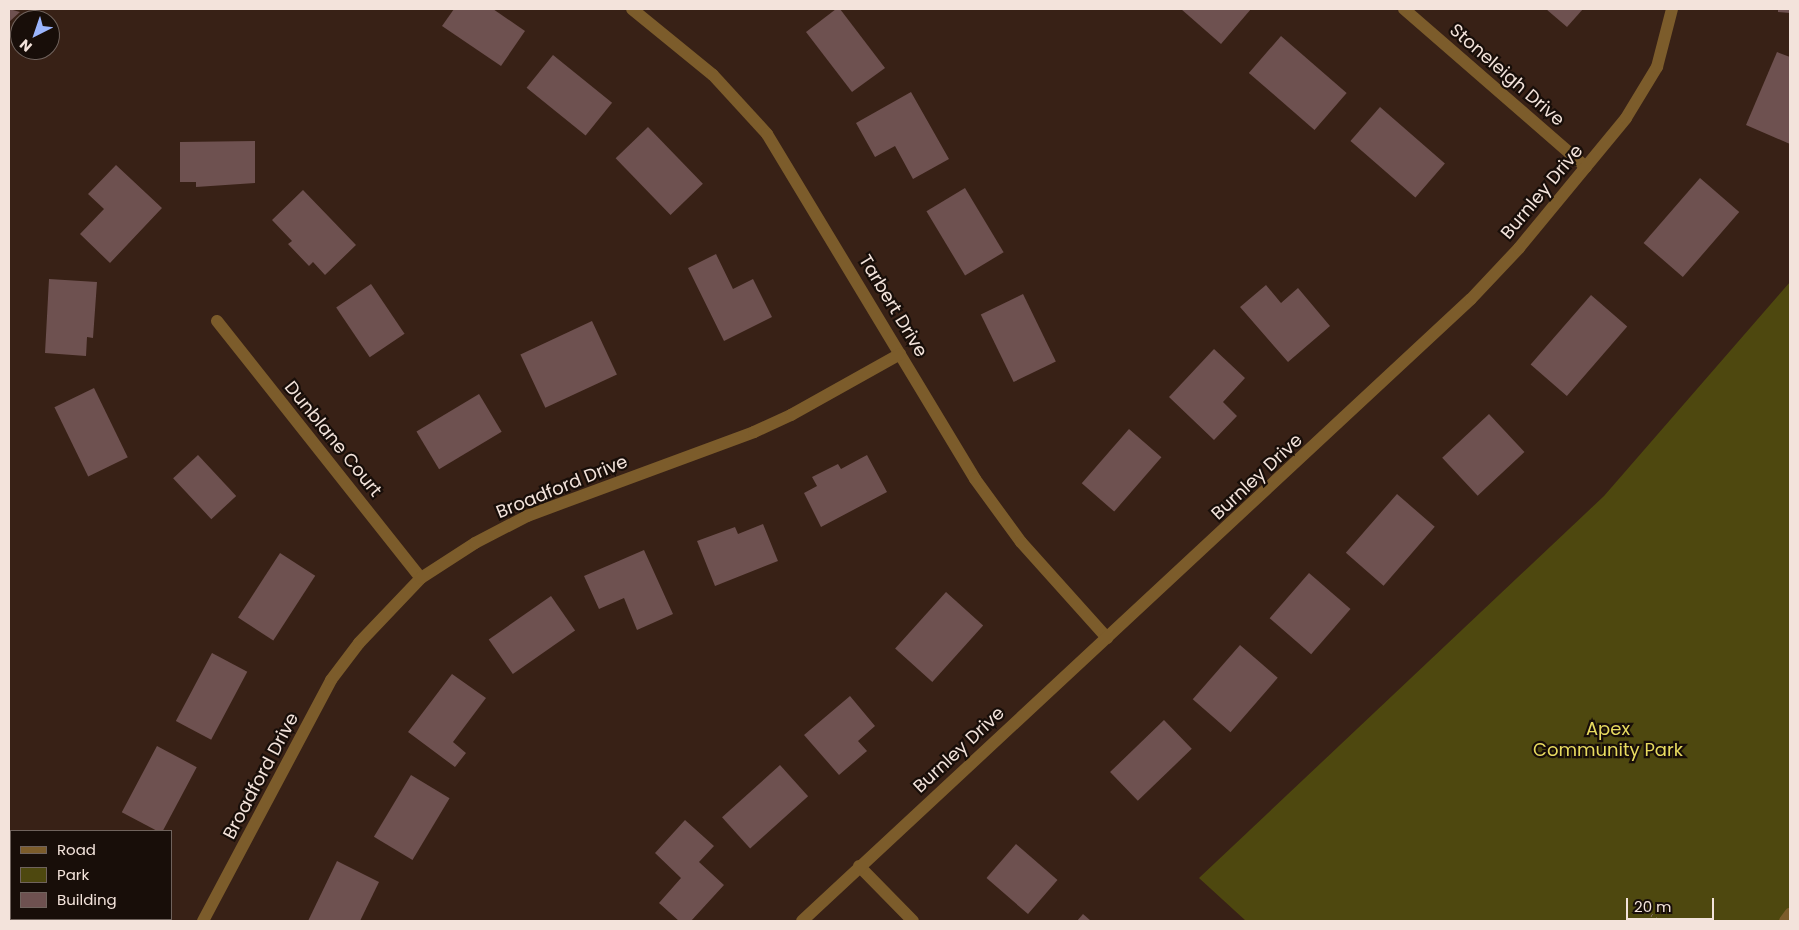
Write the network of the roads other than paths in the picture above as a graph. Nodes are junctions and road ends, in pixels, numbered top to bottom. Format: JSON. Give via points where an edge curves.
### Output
{"nodes":[{"id":1,"x":632,"y":9,"type":"edge"},
{"id":2,"x":1404,"y":9,"type":"edge"},
{"id":3,"x":1672,"y":9,"type":"edge"},
{"id":4,"x":1586,"y":167,"type":"junction"},
{"id":5,"x":217,"y":321,"type":"dead end"},
{"id":6,"x":900,"y":354,"type":"junction"},
{"id":7,"x":421,"y":578,"type":"junction"},
{"id":8,"x":1107,"y":638,"type":"junction"},
{"id":9,"x":859,"y":866,"type":"junction"},
{"id":10,"x":1790,"y":914,"type":"edge"},
{"id":11,"x":203,"y":921,"type":"edge"},
{"id":12,"x":802,"y":921,"type":"edge"},
{"id":13,"x":913,"y":921,"type":"edge"},
{"id":14,"x":1785,"y":921,"type":"edge"}],
"edges":[{"from":1,"to":6,"type":"street","name":"Tarbert Drive","via":[[713,75],[757,122],[783,157]]},
{"from":2,"to":4,"type":"street","name":"Stoneleigh Drive"},
{"from":3,"to":4,"type":"street","name":"Burnley Drive","via":[[1656,67],[1643,93]]},
{"from":4,"to":8,"type":"street","name":"Burnley Drive","via":[[1472,299]]},
{"from":5,"to":7,"type":"street","name":"Dunblane Court"},
{"from":6,"to":7,"type":"street","name":"Broadford Drive","via":[[754,432],[527,516]]},
{"from":6,"to":8,"type":"street","name":"Tarbert Drive","via":[[976,479],[1016,534]]},
{"from":7,"to":11,"type":"street","name":"Broadford Drive","via":[[359,643],[331,680]]},
{"from":8,"to":9,"type":"street","name":"Burnley Drive"},
{"from":9,"to":12,"type":"street","name":"Burnley Drive"},
{"from":9,"to":13,"type":"street"},
{"from":10,"to":14,"type":"street"}]}
